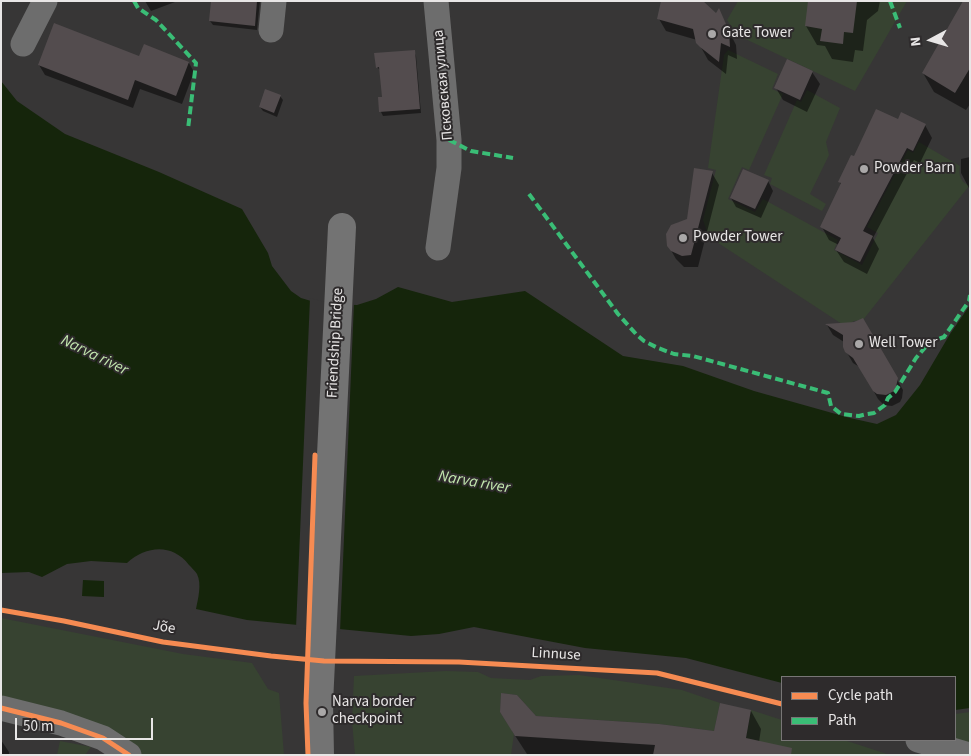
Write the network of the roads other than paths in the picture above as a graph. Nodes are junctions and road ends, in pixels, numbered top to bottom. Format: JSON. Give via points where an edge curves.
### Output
{"nodes":[{"id":1,"x":46,"y":1,"type":"edge"},
{"id":2,"x":274,"y":1,"type":"edge"},
{"id":3,"x":436,"y":1,"type":"edge"},
{"id":4,"x":271,"y":30,"type":"dead end"},
{"id":5,"x":23,"y":44,"type":"dead end"},
{"id":6,"x":342,"y":227,"type":"dead end"},
{"id":7,"x":438,"y":248,"type":"dead end"},
{"id":8,"x":319,"y":703,"type":"junction"},
{"id":9,"x":1,"y":708,"type":"edge"},
{"id":10,"x":910,"y":741,"type":"edge"},
{"id":11,"x":921,"y":741,"type":"edge"},
{"id":12,"x":129,"y":755,"type":"edge"},
{"id":13,"x":320,"y":755,"type":"edge"},
{"id":14,"x":330,"y":755,"type":"edge"},
{"id":15,"x":920,"y":755,"type":"edge"},
{"id":16,"x":969,"y":755,"type":"edge"}],
"edges":[{"from":1,"to":5,"type":"street"},
{"from":2,"to":4,"type":"street"},
{"from":3,"to":7,"type":"street","name":"Псковская улица","via":[[449,140]]},
{"from":6,"to":8,"type":"highway","name":"Friendship Bridge"},
{"from":8,"to":13,"type":"highway"},
{"from":8,"to":14,"type":"highway"},
{"from":9,"to":12,"type":"street","via":[[61,723],[103,738]]},
{"from":10,"to":15,"type":"street"},
{"from":11,"to":16,"type":"street"}]}
